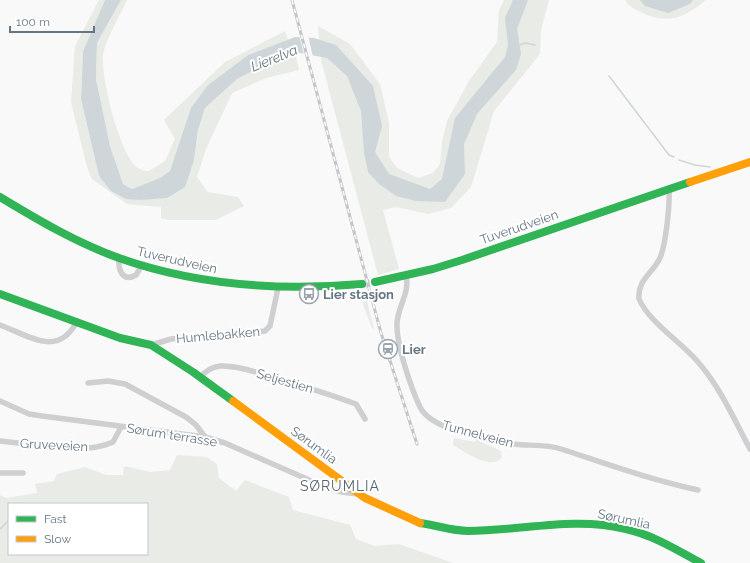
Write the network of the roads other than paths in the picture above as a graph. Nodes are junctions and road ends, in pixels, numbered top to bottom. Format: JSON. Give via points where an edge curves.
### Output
{"nodes":[{"id":1,"x":750,"y":162,"type":"edge"},
{"id":2,"x":669,"y":189,"type":"junction"},
{"id":3,"x":0,"y":197,"type":"edge"},
{"id":4,"x":119,"y":258,"type":"junction"},
{"id":5,"x":142,"y":265,"type":"junction"},
{"id":6,"x":406,"y":276,"type":"junction"},
{"id":7,"x":375,"y":282,"type":"tunnel mouth"},
{"id":8,"x":362,"y":284,"type":"tunnel mouth"},
{"id":9,"x":278,"y":288,"type":"junction"},
{"id":10,"x":0,"y":294,"type":"edge"},
{"id":11,"x":76,"y":323,"type":"junction"},
{"id":12,"x":0,"y":325,"type":"edge"},
{"id":13,"x":151,"y":345,"type":"junction"},
{"id":14,"x":200,"y":378,"type":"junction"},
{"id":15,"x":88,"y":383,"type":"dead end"},
{"id":16,"x":0,"y":401,"type":"edge"},
{"id":17,"x":364,"y":419,"type":"dead end"},
{"id":18,"x":121,"y":427,"type":"junction"},
{"id":19,"x":205,"y":438,"type":"junction"},
{"id":20,"x":0,"y":441,"type":"edge"},
{"id":21,"x":750,"y":449,"type":"edge"},
{"id":22,"x":0,"y":473,"type":"edge"},
{"id":23,"x":23,"y":474,"type":"dead end"},
{"id":24,"x":698,"y":490,"type":"dead end"},
{"id":25,"x":361,"y":495,"type":"junction"},
{"id":26,"x":701,"y":563,"type":"edge"}],
"edges":[{"from":1,"to":2,"type":"main road","name":"Tuverudveien"},
{"from":2,"to":6,"type":"main road","name":"Tuverudveien","via":[[462,260]]},
{"from":2,"to":21,"type":"street","via":[[663,248],[642,283],[639,299],[650,316],[705,371],[726,402]]},
{"from":3,"to":4,"type":"main road","name":"Tuverudveien","via":[[67,235]]},
{"from":4,"to":5,"type":"main road","name":"Tuverudveien"},
{"from":4,"to":5,"type":"street","via":[[119,270],[126,277],[136,275]]},
{"from":5,"to":9,"type":"main road","name":"Tuverudveien","via":[[202,279]]},
{"from":6,"to":7,"type":"main road","name":"Tuverudveien"},
{"from":6,"to":24,"type":"street","name":"Tunnelveien","via":[[406,291],[397,323],[399,342],[420,407],[431,420],[448,428],[488,439],[561,449],[625,471]]},
{"from":8,"to":9,"type":"main road","name":"Tuverudveien","via":[[330,288]]},
{"from":9,"to":13,"type":"street","name":"Humlebakken","via":[[270,326],[265,331],[171,339]]},
{"from":10,"to":11,"type":"main road","name":"Sørumlia"},
{"from":11,"to":12,"type":"street","via":[[66,336],[49,342]]},
{"from":11,"to":13,"type":"main road","name":"Sørumlia","via":[[120,338]]},
{"from":13,"to":14,"type":"main road","name":"Sørumlia"},
{"from":14,"to":17,"type":"street","name":"Seljestien","via":[[214,367],[238,368],[311,388],[356,404]]},
{"from":14,"to":25,"type":"main road","name":"Sørumlia"},
{"from":15,"to":19,"type":"street","via":[[108,381],[124,384],[191,421]]},
{"from":16,"to":18,"type":"street","name":"Sørum terrasse","via":[[30,414]]},
{"from":18,"to":19,"type":"street","name":"Sørum terrasse"},
{"from":18,"to":20,"type":"street","name":"Gruveveien","via":[[113,442],[97,447],[46,446]]},
{"from":19,"to":25,"type":"street","name":"Sørum terrasse","via":[[232,446],[325,487]]},
{"from":22,"to":23,"type":"street"},
{"from":25,"to":26,"type":"main road","name":"Sørumlia","via":[[416,522],[455,530],[568,522],[626,530],[654,538]]}]}
